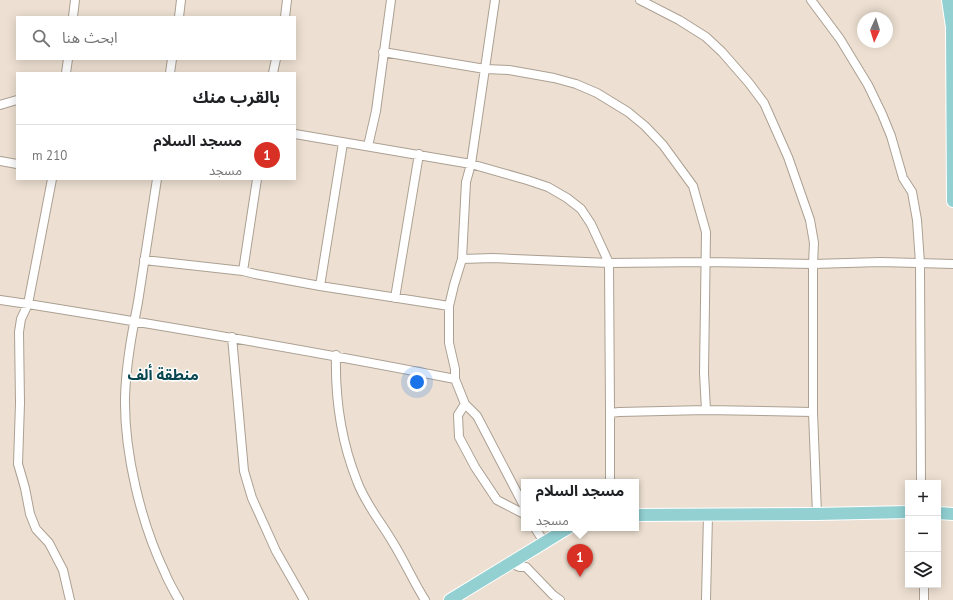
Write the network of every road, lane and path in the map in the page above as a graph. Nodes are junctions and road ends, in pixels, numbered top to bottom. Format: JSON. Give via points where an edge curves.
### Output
{"nodes":[{"id":1,"x":75,"y":0,"type":"edge"},
{"id":2,"x":181,"y":0,"type":"edge"},
{"id":3,"x":287,"y":0,"type":"edge"},
{"id":4,"x":391,"y":0,"type":"edge"},
{"id":5,"x":495,"y":0,"type":"edge"},
{"id":6,"x":640,"y":0,"type":"edge"},
{"id":7,"x":811,"y":0,"type":"edge"},
{"id":8,"x":948,"y":0,"type":"edge"},
{"id":9,"x":73,"y":16,"type":"edge"},
{"id":10,"x":179,"y":16,"type":"edge"},
{"id":11,"x":284,"y":16,"type":"edge"},
{"id":12,"x":383,"y":52,"type":"junction"},
{"id":13,"x":68,"y":60,"type":"edge"},
{"id":14,"x":172,"y":60,"type":"edge"},
{"id":15,"x":276,"y":60,"type":"edge"},
{"id":16,"x":485,"y":69,"type":"junction"},
{"id":17,"x":66,"y":72,"type":"edge"},
{"id":18,"x":170,"y":72,"type":"edge"},
{"id":19,"x":274,"y":72,"type":"edge"},
{"id":20,"x":16,"y":100,"type":"edge"},
{"id":21,"x":0,"y":105,"type":"edge"},
{"id":22,"x":296,"y":134,"type":"edge"},
{"id":23,"x":343,"y":142,"type":"junction"},
{"id":24,"x":368,"y":146,"type":"junction"},
{"id":25,"x":419,"y":154,"type":"junction"},
{"id":26,"x":0,"y":161,"type":"edge"},
{"id":27,"x":16,"y":164,"type":"edge"},
{"id":28,"x":471,"y":164,"type":"junction"},
{"id":29,"x":52,"y":180,"type":"edge"},
{"id":30,"x":157,"y":180,"type":"edge"},
{"id":31,"x":257,"y":180,"type":"edge"},
{"id":32,"x":953,"y":201,"type":"edge"},
{"id":33,"x":462,"y":259,"type":"junction"},
{"id":34,"x":144,"y":260,"type":"junction"},
{"id":35,"x":706,"y":262,"type":"junction"},
{"id":36,"x":609,"y":263,"type":"junction"},
{"id":37,"x":920,"y":263,"type":"junction"},
{"id":38,"x":813,"y":264,"type":"junction"},
{"id":39,"x":953,"y":264,"type":"edge"},
{"id":40,"x":243,"y":271,"type":"junction"},
{"id":41,"x":320,"y":286,"type":"junction"},
{"id":42,"x":395,"y":298,"type":"junction"},
{"id":43,"x":0,"y":300,"type":"edge"},
{"id":44,"x":28,"y":304,"type":"junction"},
{"id":45,"x":449,"y":306,"type":"junction"},
{"id":46,"x":134,"y":321,"type":"junction"},
{"id":47,"x":232,"y":337,"type":"junction"},
{"id":48,"x":336,"y":355,"type":"junction"},
{"id":49,"x":455,"y":379,"type":"junction"},
{"id":50,"x":466,"y":404,"type":"junction"},
{"id":51,"x":706,"y":410,"type":"junction"},
{"id":52,"x":813,"y":412,"type":"junction"},
{"id":53,"x":610,"y":413,"type":"junction"},
{"id":54,"x":610,"y":479,"type":"edge"},
{"id":55,"x":921,"y":480,"type":"edge"},
{"id":56,"x":521,"y":500,"type":"edge"},
{"id":57,"x":521,"y":512,"type":"edge"},
{"id":58,"x":905,"y":512,"type":"edge"},
{"id":59,"x":941,"y":513,"type":"edge"},
{"id":60,"x":817,"y":514,"type":"junction"},
{"id":61,"x":953,"y":514,"type":"edge"},
{"id":62,"x":639,"y":515,"type":"edge"},
{"id":63,"x":708,"y":515,"type":"junction"},
{"id":64,"x":537,"y":531,"type":"edge"},
{"id":65,"x":563,"y":531,"type":"edge"},
{"id":66,"x":544,"y":542,"type":"junction"},
{"id":67,"x":510,"y":563,"type":"junction"},
{"id":68,"x":924,"y":588,"type":"edge"},
{"id":69,"x":70,"y":600,"type":"edge"},
{"id":70,"x":179,"y":600,"type":"edge"},
{"id":71,"x":304,"y":600,"type":"edge"},
{"id":72,"x":425,"y":600,"type":"edge"},
{"id":73,"x":450,"y":600,"type":"edge"},
{"id":74,"x":560,"y":600,"type":"edge"},
{"id":75,"x":706,"y":600,"type":"edge"},
{"id":76,"x":924,"y":600,"type":"edge"}],
"edges":[{"from":1,"to":9,"type":"street"},
{"from":2,"to":10,"type":"street"},
{"from":3,"to":11,"type":"street"},
{"from":4,"to":12,"type":"street"},
{"from":5,"to":16,"type":"street"},
{"from":6,"to":38,"type":"street","via":[[706,37],[722,52],[764,103],[788,157],[810,220],[814,243]]},
{"from":7,"to":37,"type":"street","via":[[853,59],[882,114],[903,178],[912,192]]},
{"from":8,"to":32,"type":"main road","via":[[952,27]]},
{"from":12,"to":16,"type":"street"},
{"from":12,"to":24,"type":"street","via":[[376,111]]},
{"from":13,"to":17,"type":"street"},
{"from":14,"to":18,"type":"street"},
{"from":15,"to":19,"type":"street"},
{"from":16,"to":28,"type":"street"},
{"from":16,"to":35,"type":"street","via":[[534,74],[576,84],[628,112],[663,145],[693,186],[706,232]]},
{"from":20,"to":21,"type":"street"},
{"from":22,"to":23,"type":"street"},
{"from":23,"to":24,"type":"street"},
{"from":23,"to":41,"type":"street"},
{"from":24,"to":25,"type":"street"},
{"from":25,"to":28,"type":"street"},
{"from":25,"to":42,"type":"street"},
{"from":26,"to":27,"type":"street"},
{"from":28,"to":33,"type":"street","via":[[466,182]]},
{"from":28,"to":36,"type":"street","via":[[548,187],[567,198],[581,210],[591,224]]},
{"from":29,"to":44,"type":"street"},
{"from":30,"to":34,"type":"street"},
{"from":31,"to":40,"type":"street"},
{"from":33,"to":36,"type":"street"},
{"from":33,"to":45,"type":"street"},
{"from":34,"to":40,"type":"street"},
{"from":34,"to":46,"type":"street"},
{"from":35,"to":36,"type":"street"},
{"from":35,"to":38,"type":"street"},
{"from":35,"to":51,"type":"street"},
{"from":36,"to":53,"type":"street"},
{"from":37,"to":38,"type":"street"},
{"from":37,"to":39,"type":"street"},
{"from":37,"to":55,"type":"street"},
{"from":38,"to":52,"type":"street"},
{"from":40,"to":41,"type":"street"},
{"from":41,"to":42,"type":"street"},
{"from":42,"to":45,"type":"street"},
{"from":43,"to":44,"type":"street"},
{"from":44,"to":46,"type":"street"},
{"from":44,"to":69,"type":"street","via":[[21,319],[19,332],[18,464],[30,514],[36,529],[49,543],[62,570]]},
{"from":45,"to":49,"type":"street","via":[[449,343]]},
{"from":46,"to":47,"type":"street"},
{"from":46,"to":70,"type":"street","via":[[125,397],[128,447],[152,543]]},
{"from":47,"to":48,"type":"street"},
{"from":47,"to":71,"type":"street","via":[[244,471],[252,498],[276,550]]},
{"from":48,"to":49,"type":"street"},
{"from":48,"to":72,"type":"street","via":[[337,401],[357,482]]},
{"from":49,"to":50,"type":"street"},
{"from":50,"to":56,"type":"street","via":[[477,416]]},
{"from":50,"to":57,"type":"street","via":[[458,415],[458,437],[497,500]]},
{"from":51,"to":52,"type":"street"},
{"from":51,"to":53,"type":"street"},
{"from":52,"to":60,"type":"street"},
{"from":53,"to":54,"type":"street"},
{"from":58,"to":60,"type":"main road"},
{"from":59,"to":61,"type":"main road"},
{"from":60,"to":63,"type":"main road"},
{"from":62,"to":63,"type":"main road"},
{"from":63,"to":75,"type":"street"},
{"from":64,"to":66,"type":"street"},
{"from":65,"to":66,"type":"main road"},
{"from":66,"to":67,"type":"main road"},
{"from":67,"to":73,"type":"main road"},
{"from":67,"to":74,"type":"street","via":[[526,567]]},
{"from":68,"to":76,"type":"street"}]}
